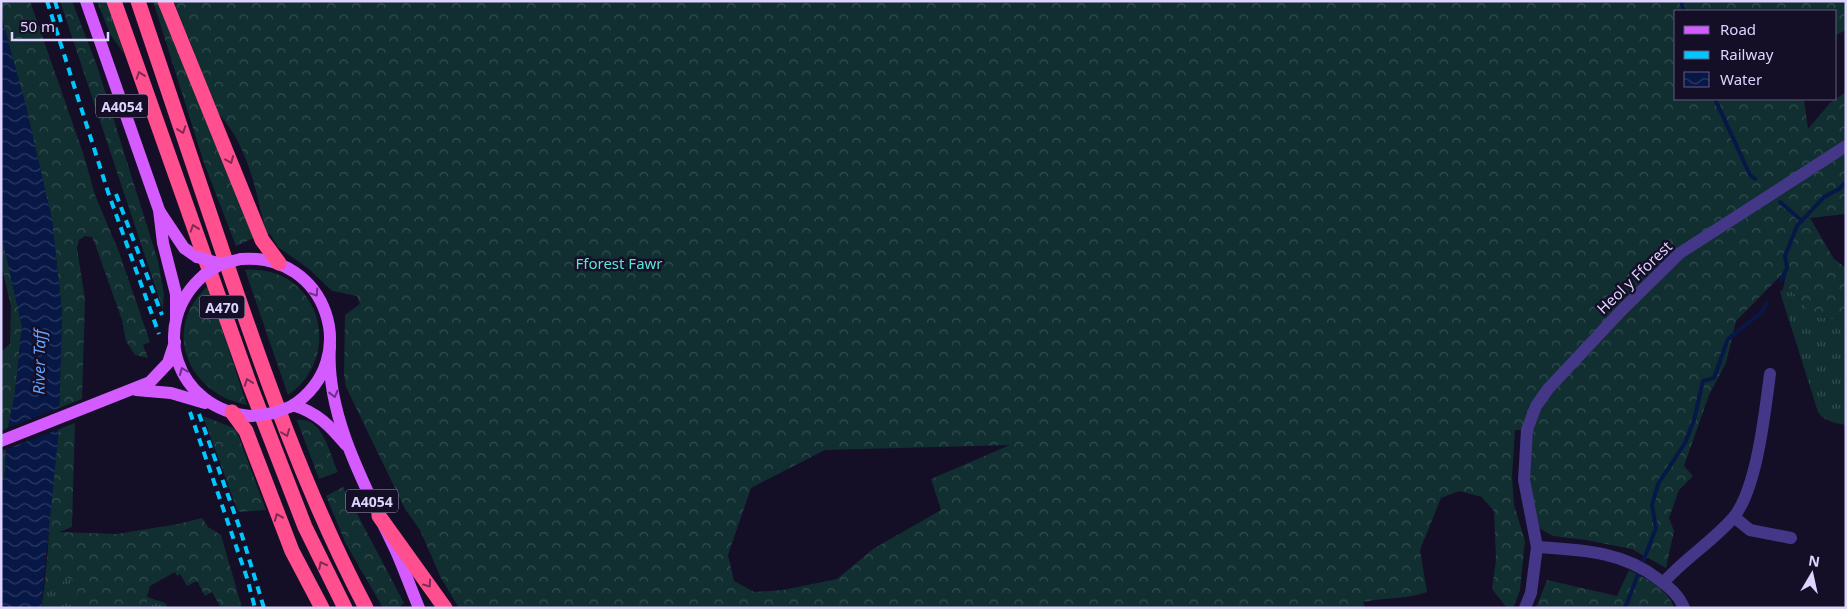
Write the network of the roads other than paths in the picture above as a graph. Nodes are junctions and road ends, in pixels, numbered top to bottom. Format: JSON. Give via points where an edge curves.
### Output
{"nodes":[{"id":1,"x":86,"y":1,"type":"edge"},
{"id":2,"x":114,"y":1,"type":"edge"},
{"id":3,"x":138,"y":1,"type":"edge"},
{"id":4,"x":165,"y":1,"type":"edge"},
{"id":5,"x":1846,"y":146,"type":"edge"},
{"id":6,"x":159,"y":210,"type":"junction"},
{"id":7,"x":278,"y":263,"type":"junction"},
{"id":8,"x":221,"y":264,"type":"junction"},
{"id":9,"x":176,"y":319,"type":"junction"},
{"id":10,"x":175,"y":342,"type":"junction"},
{"id":11,"x":330,"y":346,"type":"junction"},
{"id":12,"x":1770,"y":374,"type":"dead end"},
{"id":13,"x":134,"y":390,"type":"junction"},
{"id":14,"x":292,"y":406,"type":"junction"},
{"id":15,"x":226,"y":410,"type":"junction"},
{"id":16,"x":1,"y":441,"type":"edge"},
{"id":17,"x":348,"y":447,"type":"junction"},
{"id":18,"x":379,"y":516,"type":"junction"},
{"id":19,"x":1734,"y":517,"type":"junction"},
{"id":20,"x":1791,"y":538,"type":"dead end"},
{"id":21,"x":1537,"y":547,"type":"junction"},
{"id":22,"x":1663,"y":582,"type":"junction"},
{"id":23,"x":322,"y":608,"type":"edge"},
{"id":24,"x":345,"y":608,"type":"edge"},
{"id":25,"x":366,"y":608,"type":"edge"},
{"id":26,"x":419,"y":608,"type":"edge"},
{"id":27,"x":445,"y":608,"type":"edge"},
{"id":28,"x":1525,"y":608,"type":"edge"},
{"id":29,"x":1684,"y":608,"type":"edge"}],
"edges":[{"from":1,"to":6,"type":"main road","number":"A4054"},
{"from":24,"to":2,"type":"highway","number":"A470","one_way":true,"via":[[305,527],[251,388]]},
{"from":3,"to":25,"type":"highway","number":"A470","one_way":true,"via":[[259,360],[325,527]]},
{"from":4,"to":7,"type":"highway","one_way":true,"via":[[262,240]]},
{"from":5,"to":21,"type":"street","name":"Heol y Fforest","via":[[1680,253],[1548,389],[1536,406],[1527,430],[1524,480]]},
{"from":6,"to":8,"type":"main road","number":"A4054","bridge":true,"via":[[184,248],[197,257]]},
{"from":6,"to":9,"type":"main road","number":"A4054","via":[[162,243],[176,294]]},
{"from":7,"to":8,"type":"main road","bridge":true,"via":[[258,258]]},
{"from":7,"to":11,"type":"main road","one_way":true,"via":[[305,279],[319,297],[329,321]]},
{"from":8,"to":9,"type":"main road","bridge":true,"via":[[204,275],[184,297]]},
{"from":9,"to":10,"type":"main road"},
{"from":10,"to":13,"type":"main road","via":[[171,356],[158,376]]},
{"from":15,"to":10,"type":"main road","one_way":true,"via":[[195,392],[178,360]]},
{"from":11,"to":14,"type":"main road","via":[[319,378]]},
{"from":11,"to":17,"type":"main road","number":"A4054","one_way":true,"via":[[330,373]]},
{"from":12,"to":19,"type":"street","via":[[1759,449],[1744,499]]},
{"from":13,"to":15,"type":"main road","via":[[170,393]]},
{"from":13,"to":16,"type":"main road"},
{"from":14,"to":15,"type":"main road","bridge":true,"via":[[274,413],[251,416]]},
{"from":14,"to":17,"type":"main road","number":"A4054","via":[[308,410],[326,421]]},
{"from":23,"to":15,"type":"highway","one_way":true,"via":[[292,551],[246,431]]},
{"from":17,"to":18,"type":"main road","number":"A4054"},
{"from":18,"to":26,"type":"main road","number":"A4054"},
{"from":18,"to":27,"type":"highway","one_way":true},
{"from":19,"to":20,"type":"street","via":[[1750,530]]},
{"from":19,"to":22,"type":"street"},
{"from":21,"to":22,"type":"street","via":[[1609,554],[1642,567]]},
{"from":21,"to":28,"type":"street","name":"Heol y Fforest","via":[[1532,594]]},
{"from":22,"to":29,"type":"street"}]}
